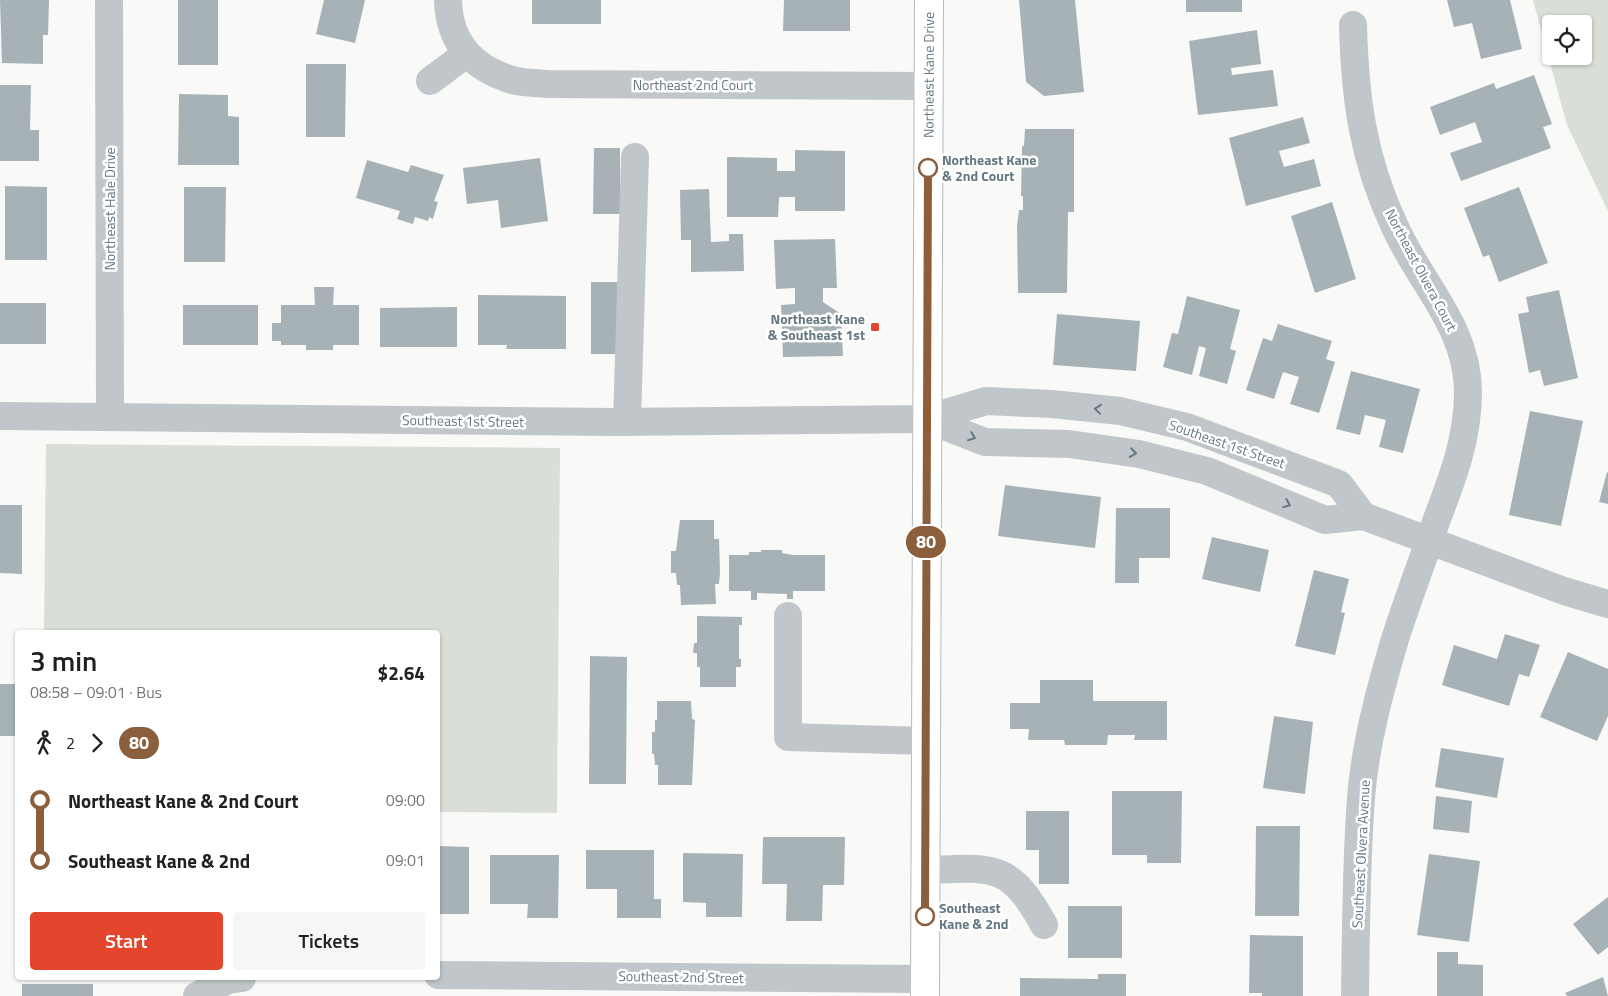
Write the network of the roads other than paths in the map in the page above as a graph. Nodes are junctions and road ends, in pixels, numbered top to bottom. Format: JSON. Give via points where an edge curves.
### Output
{"nodes":[{"id":1,"x":109,"y":0,"type":"edge"},
{"id":2,"x":448,"y":0,"type":"edge"},
{"id":3,"x":929,"y":0,"type":"edge"},
{"id":4,"x":1353,"y":25,"type":"dead end"},
{"id":5,"x":466,"y":54,"type":"junction"},
{"id":6,"x":430,"y":81,"type":"dead end"},
{"id":7,"x":928,"y":86,"type":"junction"},
{"id":8,"x":635,"y":157,"type":"dead end"},
{"id":9,"x":0,"y":416,"type":"edge"},
{"id":10,"x":110,"y":417,"type":"junction"},
{"id":11,"x":926,"y":420,"type":"junction"},
{"id":12,"x":627,"y":422,"type":"junction"},
{"id":13,"x":1363,"y":516,"type":"junction"},
{"id":14,"x":1429,"y":542,"type":"junction"},
{"id":15,"x":1608,"y":604,"type":"edge"},
{"id":16,"x":788,"y":616,"type":"dead end"},
{"id":17,"x":926,"y":741,"type":"junction"},
{"id":18,"x":925,"y":870,"type":"junction"},
{"id":19,"x":1044,"y":925,"type":"dead end"},
{"id":20,"x":440,"y":975,"type":"edge"},
{"id":21,"x":186,"y":980,"type":"edge"},
{"id":22,"x":228,"y":980,"type":"edge"},
{"id":23,"x":558,"y":986,"type":"edge"},
{"id":24,"x":925,"y":988,"type":"edge"},
{"id":25,"x":198,"y":996,"type":"edge"},
{"id":26,"x":1355,"y":996,"type":"edge"}],
"edges":[{"from":1,"to":10,"type":"street","name":"Northeast Hale Drive"},
{"from":2,"to":5,"type":"street","name":"Northeast 2nd Court","via":[[456,35]]},
{"from":3,"to":7,"type":"main road","name":"Northeast Kane Drive"},
{"from":4,"to":14,"type":"street","name":"Northeast Olvera Court","via":[[1354,83],[1372,167],[1396,230],[1452,324],[1463,355],[1468,388],[1468,421],[1461,454]]},
{"from":5,"to":6,"type":"street"},
{"from":5,"to":7,"type":"street","name":"Northeast 2nd Court","via":[[486,69],[514,81],[547,84]]},
{"from":7,"to":11,"type":"main road","name":"Northeast Kane Drive"},
{"from":8,"to":12,"type":"street"},
{"from":9,"to":10,"type":"street","name":"Southeast 1st Street"},
{"from":10,"to":12,"type":"street","name":"Southeast 1st Street"},
{"from":11,"to":12,"type":"street","name":"Southeast 1st Street"},
{"from":11,"to":13,"type":"street","name":"Southeast 1st Street","one_way":true,"via":[[985,442],[1069,444],[1139,454],[1207,472],[1325,520]]},
{"from":13,"to":11,"type":"street","name":"Southeast 1st Street","one_way":true,"via":[[1339,484],[1187,427],[1120,411],[986,401]]},
{"from":11,"to":17,"type":"main road","name":"Northeast Kane Drive"},
{"from":13,"to":14,"type":"street","name":"Southeast 1st Street"},
{"from":14,"to":15,"type":"street","name":"Southeast 1st Street"},
{"from":14,"to":26,"type":"street","name":"Southeast Olvera Avenue","via":[[1395,640],[1375,716],[1361,796]]},
{"from":16,"to":17,"type":"street","via":[[788,737]]},
{"from":17,"to":18,"type":"main road","name":"Northeast Kane Drive"},
{"from":18,"to":19,"type":"street","via":[[982,868],[997,871],[1028,896]]},
{"from":18,"to":24,"type":"main road","name":"Northeast Kane Drive"},
{"from":20,"to":23,"type":"street","name":"Southeast 2nd Street"},
{"from":21,"to":25,"type":"street"},
{"from":22,"to":25,"type":"street"},
{"from":23,"to":24,"type":"street","name":"Southeast 2nd Street"}]}
